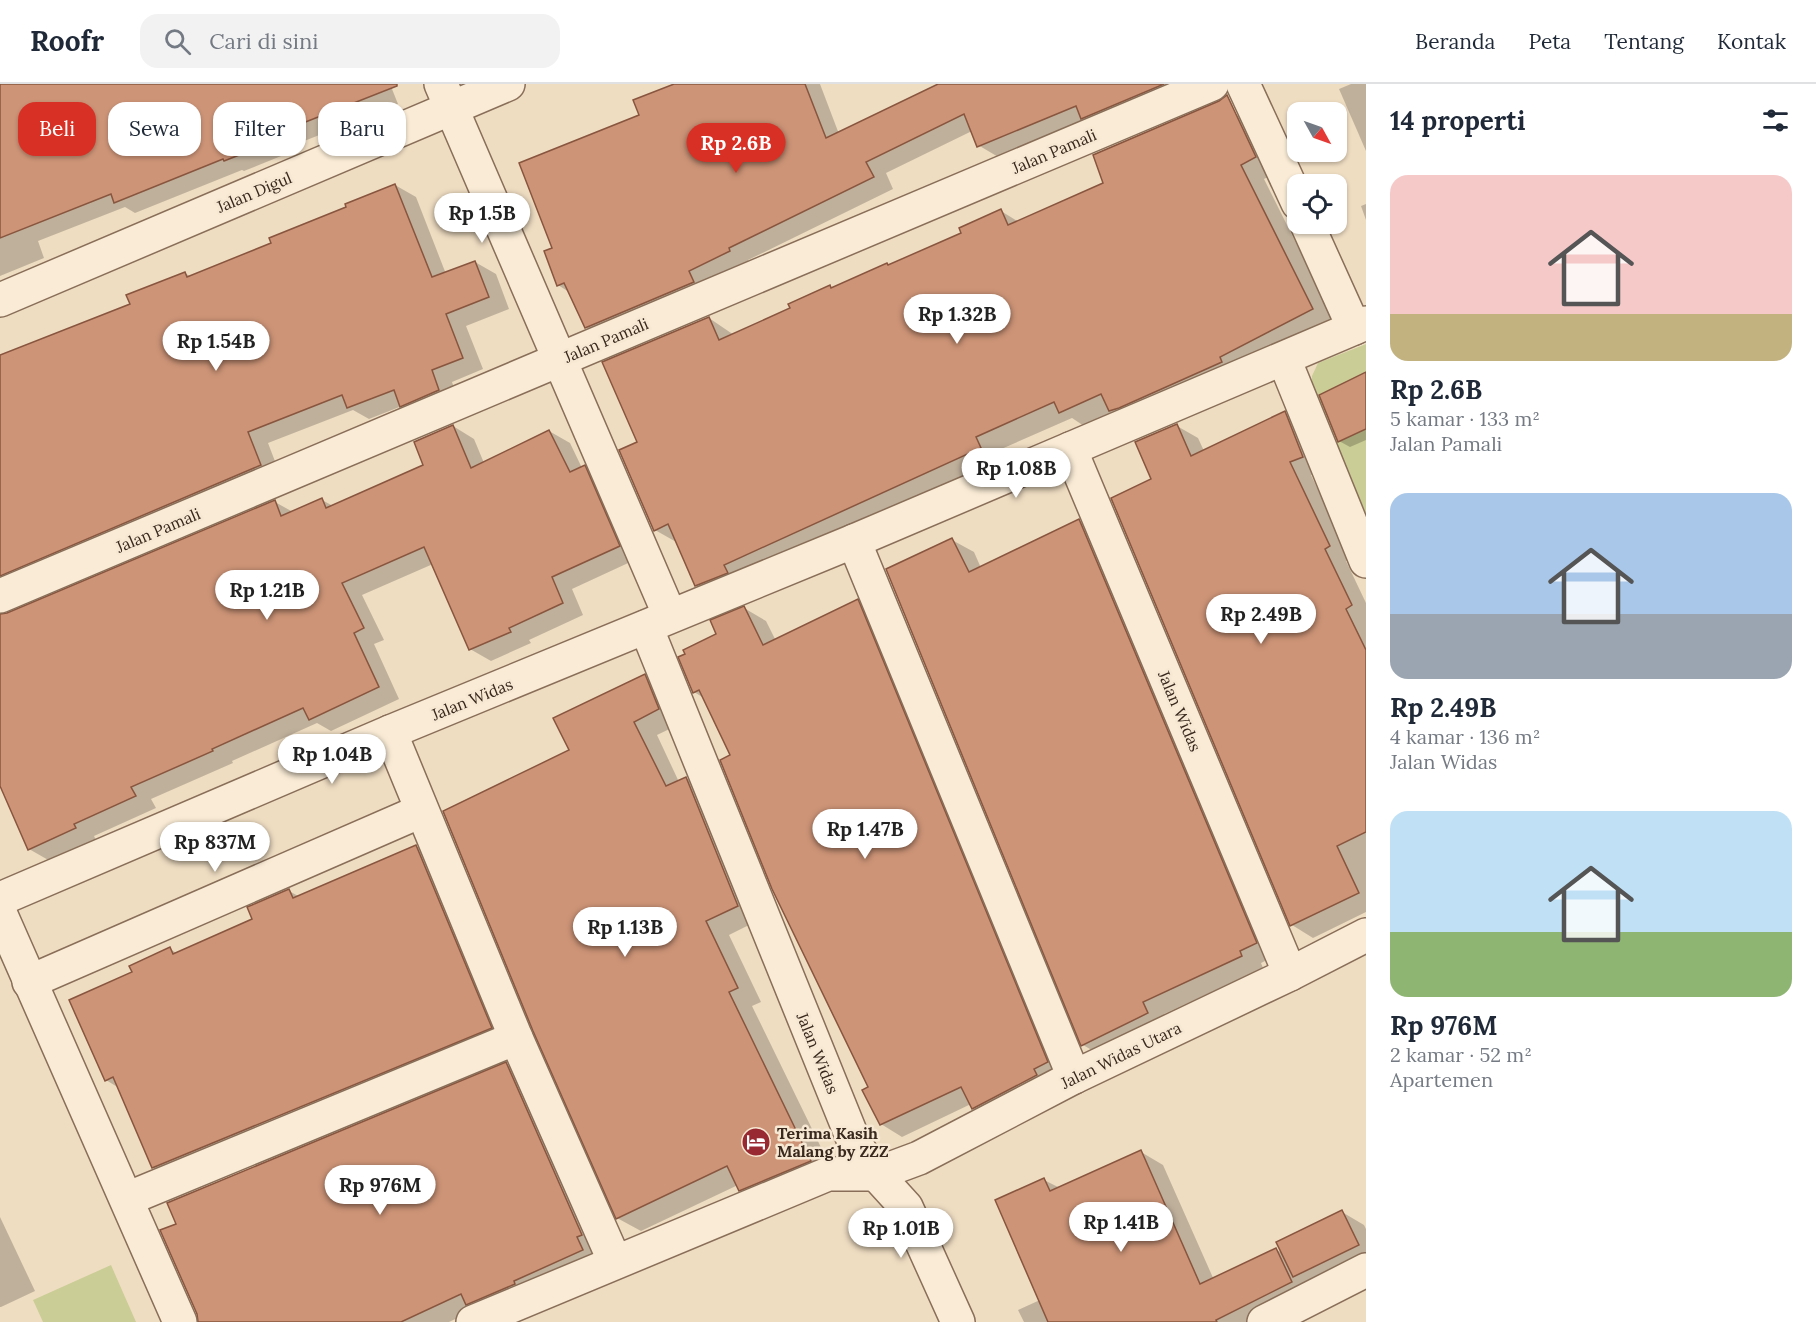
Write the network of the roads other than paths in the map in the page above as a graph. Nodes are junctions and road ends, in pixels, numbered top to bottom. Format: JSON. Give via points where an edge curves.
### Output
{"nodes":[{"id":1,"x":508,"y":84,"type":"edge"},
{"id":2,"x":1212,"y":84,"type":"edge"},
{"id":3,"x":1243,"y":84,"type":"edge"},
{"id":4,"x":446,"y":96,"type":"edge"},
{"id":5,"x":1287,"y":179,"type":"edge"},
{"id":6,"x":1312,"y":234,"type":"edge"},
{"id":7,"x":0,"y":300,"type":"edge"},
{"id":8,"x":1360,"y":326,"type":"edge"},
{"id":9,"x":1284,"y":359,"type":"junction"},
{"id":10,"x":560,"y":360,"type":"junction"},
{"id":11,"x":1070,"y":449,"type":"junction"},
{"id":12,"x":854,"y":541,"type":"junction"},
{"id":13,"x":1366,"y":561,"type":"edge"},
{"id":14,"x":0,"y":596,"type":"edge"},
{"id":15,"x":658,"y":621,"type":"junction"},
{"id":16,"x":390,"y":732,"type":"junction"},
{"id":17,"x":421,"y":811,"type":"junction"},
{"id":18,"x":0,"y":899,"type":"edge"},
{"id":19,"x":0,"y":913,"type":"edge"},
{"id":20,"x":1366,"y":935,"type":"edge"},
{"id":21,"x":1290,"y":974,"type":"junction"},
{"id":22,"x":29,"y":982,"type":"junction"},
{"id":23,"x":516,"y":1038,"type":"junction"},
{"id":24,"x":1074,"y":1077,"type":"junction"},
{"id":25,"x":876,"y":1174,"type":"junction"},
{"id":26,"x":127,"y":1199,"type":"junction"},
{"id":27,"x":615,"y":1262,"type":"junction"},
{"id":28,"x":1366,"y":1270,"type":"edge"},
{"id":29,"x":180,"y":1322,"type":"edge"},
{"id":30,"x":473,"y":1322,"type":"edge"},
{"id":31,"x":958,"y":1322,"type":"edge"},
{"id":32,"x":1264,"y":1322,"type":"edge"}],
"edges":[{"from":1,"to":4,"type":"street","name":"Jalan Digul"},
{"from":2,"to":10,"type":"street","name":"Jalan Pamali"},
{"from":3,"to":5,"type":"street"},
{"from":4,"to":7,"type":"street","name":"Jalan Digul"},
{"from":4,"to":10,"type":"street"},
{"from":6,"to":8,"type":"street"},
{"from":8,"to":9,"type":"street","name":"Jalan Widas"},
{"from":9,"to":11,"type":"street","name":"Jalan Widas"},
{"from":9,"to":13,"type":"street"},
{"from":10,"to":14,"type":"street","name":"Jalan Pamali"},
{"from":10,"to":15,"type":"street"},
{"from":11,"to":12,"type":"street","name":"Jalan Widas"},
{"from":11,"to":21,"type":"street","name":"Jalan Widas"},
{"from":12,"to":15,"type":"street","name":"Jalan Widas"},
{"from":12,"to":24,"type":"street"},
{"from":15,"to":16,"type":"street","name":"Jalan Widas"},
{"from":15,"to":25,"type":"street","name":"Jalan Widas","via":[[855,1144]]},
{"from":16,"to":17,"type":"street"},
{"from":16,"to":18,"type":"street","name":"Jalan Widas"},
{"from":17,"to":22,"type":"street"},
{"from":17,"to":23,"type":"street"},
{"from":19,"to":22,"type":"street"},
{"from":20,"to":21,"type":"street","name":"Jalan Widas Utara"},
{"from":21,"to":24,"type":"street","name":"Jalan Widas Utara"},
{"from":22,"to":26,"type":"street"},
{"from":23,"to":26,"type":"street"},
{"from":23,"to":27,"type":"street"},
{"from":24,"to":25,"type":"street","name":"Jalan Widas Utara","via":[[919,1158]]},
{"from":25,"to":27,"type":"street","via":[[828,1174]]},
{"from":25,"to":31,"type":"street","name":"Jalan Widas","via":[[906,1207]]},
{"from":26,"to":29,"type":"street"},
{"from":27,"to":30,"type":"street"},
{"from":28,"to":32,"type":"street"}]}
